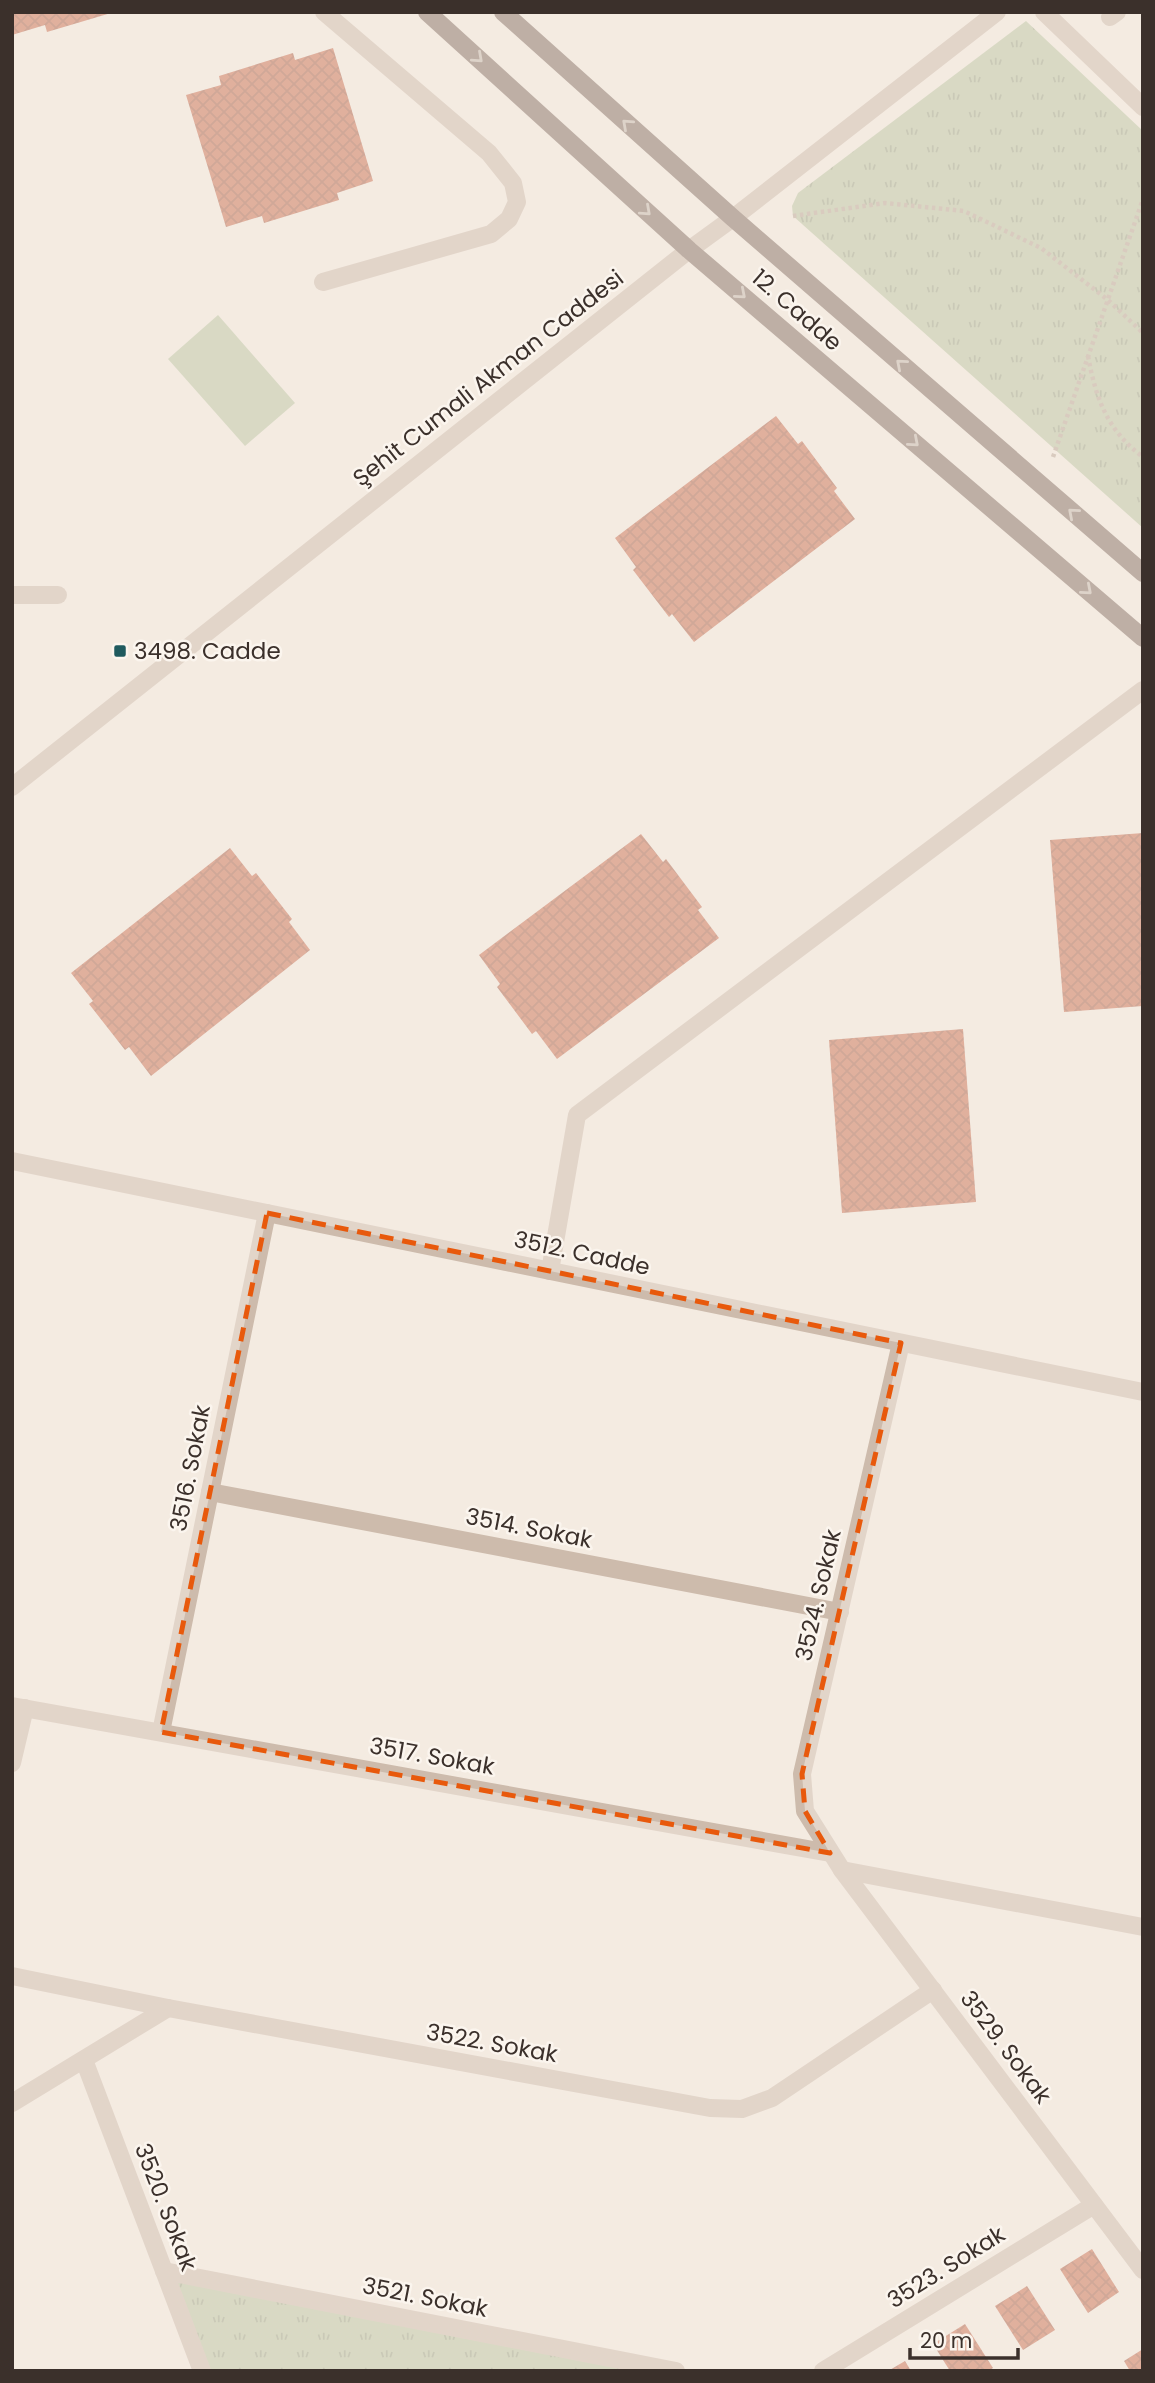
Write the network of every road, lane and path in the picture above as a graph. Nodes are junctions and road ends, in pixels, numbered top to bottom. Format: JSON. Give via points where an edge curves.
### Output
{"nodes":[{"id":1,"x":324,"y":12,"type":"edge"},
{"id":2,"x":427,"y":12,"type":"edge"},
{"id":3,"x":503,"y":12,"type":"edge"},
{"id":4,"x":997,"y":12,"type":"edge"},
{"id":5,"x":1044,"y":12,"type":"edge"},
{"id":6,"x":1143,"y":107,"type":"edge"},
{"id":7,"x":1143,"y":199,"type":"edge"},
{"id":8,"x":793,"y":216,"type":"dead end"},
{"id":9,"x":733,"y":218,"type":"junction"},
{"id":10,"x":689,"y":250,"type":"junction"},
{"id":11,"x":323,"y":282,"type":"dead end"},
{"id":12,"x":1108,"y":300,"type":"junction"},
{"id":13,"x":1143,"y":333,"type":"edge"},
{"id":14,"x":1088,"y":356,"type":"junction"},
{"id":15,"x":1053,"y":457,"type":"dead end"},
{"id":16,"x":1143,"y":457,"type":"edge"},
{"id":17,"x":1143,"y":573,"type":"edge"},
{"id":18,"x":12,"y":595,"type":"edge"},
{"id":19,"x":58,"y":595,"type":"dead end"},
{"id":20,"x":1143,"y":638,"type":"edge"},
{"id":21,"x":1143,"y":690,"type":"edge"},
{"id":22,"x":12,"y":787,"type":"edge"},
{"id":23,"x":12,"y":1161,"type":"edge"},
{"id":24,"x":267,"y":1213,"type":"junction"},
{"id":25,"x":550,"y":1271,"type":"junction"},
{"id":26,"x":901,"y":1343,"type":"junction"},
{"id":27,"x":1143,"y":1392,"type":"edge"},
{"id":28,"x":210,"y":1493,"type":"junction"},
{"id":29,"x":839,"y":1612,"type":"junction"},
{"id":30,"x":19,"y":1707,"type":"edge"},
{"id":31,"x":161,"y":1732,"type":"junction"},
{"id":32,"x":12,"y":1763,"type":"edge"},
{"id":33,"x":830,"y":1853,"type":"junction"},
{"id":34,"x":842,"y":1870,"type":"junction"},
{"id":35,"x":1143,"y":1927,"type":"edge"},
{"id":36,"x":12,"y":1976,"type":"edge"},
{"id":37,"x":933,"y":1990,"type":"junction"},
{"id":38,"x":168,"y":2008,"type":"junction"},
{"id":39,"x":84,"y":2060,"type":"junction"},
{"id":40,"x":12,"y":2104,"type":"edge"},
{"id":41,"x":1094,"y":2205,"type":"junction"},
{"id":42,"x":1143,"y":2270,"type":"edge"},
{"id":43,"x":164,"y":2271,"type":"junction"},
{"id":44,"x":202,"y":2371,"type":"edge"},
{"id":45,"x":676,"y":2371,"type":"edge"},
{"id":46,"x":823,"y":2371,"type":"edge"}],
"edges":[{"from":1,"to":11,"type":"street","via":[[489,153],[513,183],[517,202],[509,219],[492,234]]},
{"from":2,"to":10,"type":"main road","name":"12. Cadde","one_way":true},
{"from":9,"to":3,"type":"main road","name":"12. Cadde","one_way":true},
{"from":4,"to":9,"type":"street","name":"Şehit Cumali Akman Caddesi"},
{"from":5,"to":6,"type":"street"},
{"from":7,"to":12,"type":"path"},
{"from":8,"to":12,"type":"path","via":[[885,203],[964,211],[1041,248]]},
{"from":9,"to":10,"type":"street","name":"Şehit Cumali Akman Caddesi"},
{"from":17,"to":9,"type":"main road","name":"12. Cadde","one_way":true},
{"from":10,"to":20,"type":"main road","name":"12. Cadde","one_way":true},
{"from":10,"to":22,"type":"street","name":"Şehit Cumali Akman Caddesi"},
{"from":12,"to":13,"type":"path"},
{"from":12,"to":14,"type":"path"},
{"from":14,"to":15,"type":"path"},
{"from":14,"to":16,"type":"path","via":[[1106,418]]},
{"from":18,"to":19,"type":"street"},
{"from":21,"to":25,"type":"street","via":[[577,1115]]},
{"from":23,"to":24,"type":"street","name":"3512. Cadde"},
{"from":24,"to":25,"type":"street","name":"3512. Cadde"},
{"from":24,"to":28,"type":"street","name":"3516. Sokak"},
{"from":25,"to":26,"type":"street","name":"3512. Cadde"},
{"from":26,"to":27,"type":"street","name":"3512. Cadde"},
{"from":26,"to":29,"type":"street","name":"3524. Sokak"},
{"from":28,"to":29,"type":"street","name":"3514. Sokak"},
{"from":28,"to":31,"type":"street","name":"3516. Sokak"},
{"from":29,"to":33,"type":"street","name":"3524. Sokak","via":[[802,1774],[805,1811]]},
{"from":30,"to":31,"type":"street","name":"3517. Sokak"},
{"from":30,"to":32,"type":"street"},
{"from":31,"to":33,"type":"street","name":"3517. Sokak"},
{"from":33,"to":34,"type":"street","name":"3529. Sokak"},
{"from":34,"to":35,"type":"street"},
{"from":34,"to":37,"type":"street","name":"3529. Sokak"},
{"from":36,"to":38,"type":"street","name":"3522. Sokak"},
{"from":37,"to":38,"type":"street","name":"3522. Sokak","via":[[772,2098],[742,2109],[710,2108]]},
{"from":37,"to":41,"type":"street","name":"3529. Sokak"},
{"from":38,"to":39,"type":"street"},
{"from":39,"to":40,"type":"street"},
{"from":39,"to":43,"type":"street","name":"3520. Sokak"},
{"from":41,"to":42,"type":"street","name":"3529. Sokak"},
{"from":41,"to":46,"type":"street","name":"3523. Sokak"},
{"from":43,"to":44,"type":"street","name":"3520. Sokak"},
{"from":43,"to":45,"type":"street","name":"3521. Sokak"}]}
